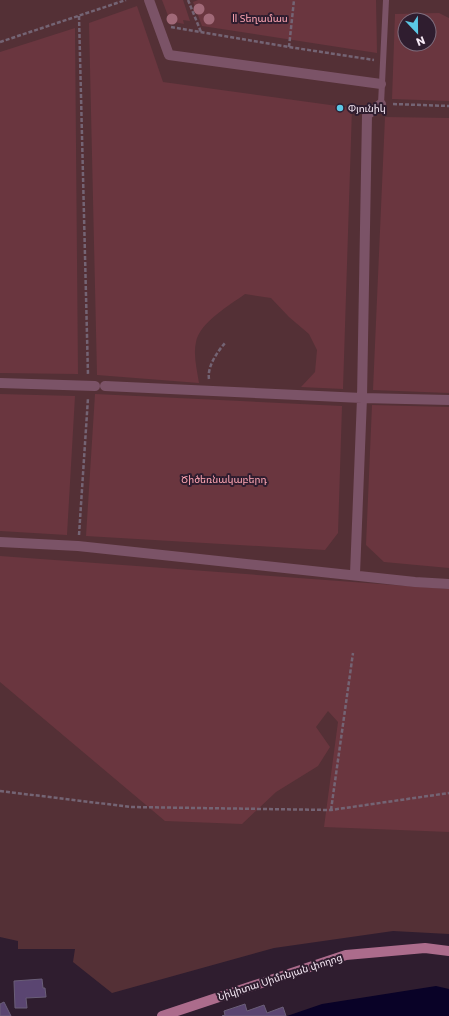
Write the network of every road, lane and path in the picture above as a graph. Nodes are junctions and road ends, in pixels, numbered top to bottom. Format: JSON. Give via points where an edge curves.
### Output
{"nodes":[{"id":1,"x":126,"y":0,"type":"edge"},
{"id":2,"x":149,"y":0,"type":"edge"},
{"id":3,"x":188,"y":0,"type":"edge"},
{"id":4,"x":294,"y":0,"type":"edge"},
{"id":5,"x":386,"y":0,"type":"edge"},
{"id":6,"x":79,"y":16,"type":"junction"},
{"id":7,"x":172,"y":28,"type":"dead end"},
{"id":8,"x":202,"y":33,"type":"junction"},
{"id":9,"x":0,"y":42,"type":"edge"},
{"id":10,"x":288,"y":47,"type":"junction"},
{"id":11,"x":382,"y":61,"type":"junction"},
{"id":12,"x":382,"y":84,"type":"junction"},
{"id":13,"x":381,"y":104,"type":"junction"},
{"id":14,"x":449,"y":106,"type":"edge"},
{"id":15,"x":225,"y":343,"type":"dead end"},
{"id":16,"x":0,"y":383,"type":"edge"},
{"id":17,"x":96,"y":386,"type":"junction"},
{"id":18,"x":210,"y":391,"type":"junction"},
{"id":19,"x":362,"y":398,"type":"junction"},
{"id":20,"x":449,"y":400,"type":"edge"},
{"id":21,"x":0,"y":542,"type":"edge"},
{"id":22,"x":78,"y":546,"type":"junction"},
{"id":23,"x":355,"y":574,"type":"junction"},
{"id":24,"x":449,"y":584,"type":"edge"},
{"id":25,"x":353,"y":653,"type":"dead end"},
{"id":26,"x":0,"y":791,"type":"edge"},
{"id":27,"x":449,"y":793,"type":"edge"},
{"id":28,"x":331,"y":810,"type":"junction"},
{"id":29,"x":449,"y":950,"type":"edge"},
{"id":30,"x":162,"y":1016,"type":"edge"}],
"edges":[{"from":1,"to":6,"type":"path"},
{"from":2,"to":12,"type":"street","via":[[169,55]]},
{"from":3,"to":8,"type":"path"},
{"from":4,"to":10,"type":"path"},
{"from":5,"to":11,"type":"lane"},
{"from":6,"to":9,"type":"path"},
{"from":6,"to":17,"type":"path"},
{"from":7,"to":8,"type":"path"},
{"from":8,"to":10,"type":"path"},
{"from":10,"to":11,"type":"path"},
{"from":11,"to":12,"type":"lane"},
{"from":12,"to":13,"type":"lane"},
{"from":13,"to":14,"type":"path"},
{"from":13,"to":19,"type":"street","via":[[366,115]]},
{"from":15,"to":18,"type":"path","via":[[218,350],[208,374]]},
{"from":16,"to":17,"type":"street"},
{"from":17,"to":18,"type":"street"},
{"from":17,"to":22,"type":"path"},
{"from":18,"to":19,"type":"street"},
{"from":19,"to":20,"type":"street"},
{"from":19,"to":23,"type":"street"},
{"from":21,"to":22,"type":"street"},
{"from":22,"to":23,"type":"street"},
{"from":23,"to":24,"type":"street"},
{"from":25,"to":28,"type":"path"},
{"from":26,"to":28,"type":"path","via":[[131,807]]},
{"from":27,"to":28,"type":"path"},
{"from":29,"to":30,"type":"street","name":"Նիկիտա Սիմոնյան փողոց","via":[[424,948],[346,955]]}]}
